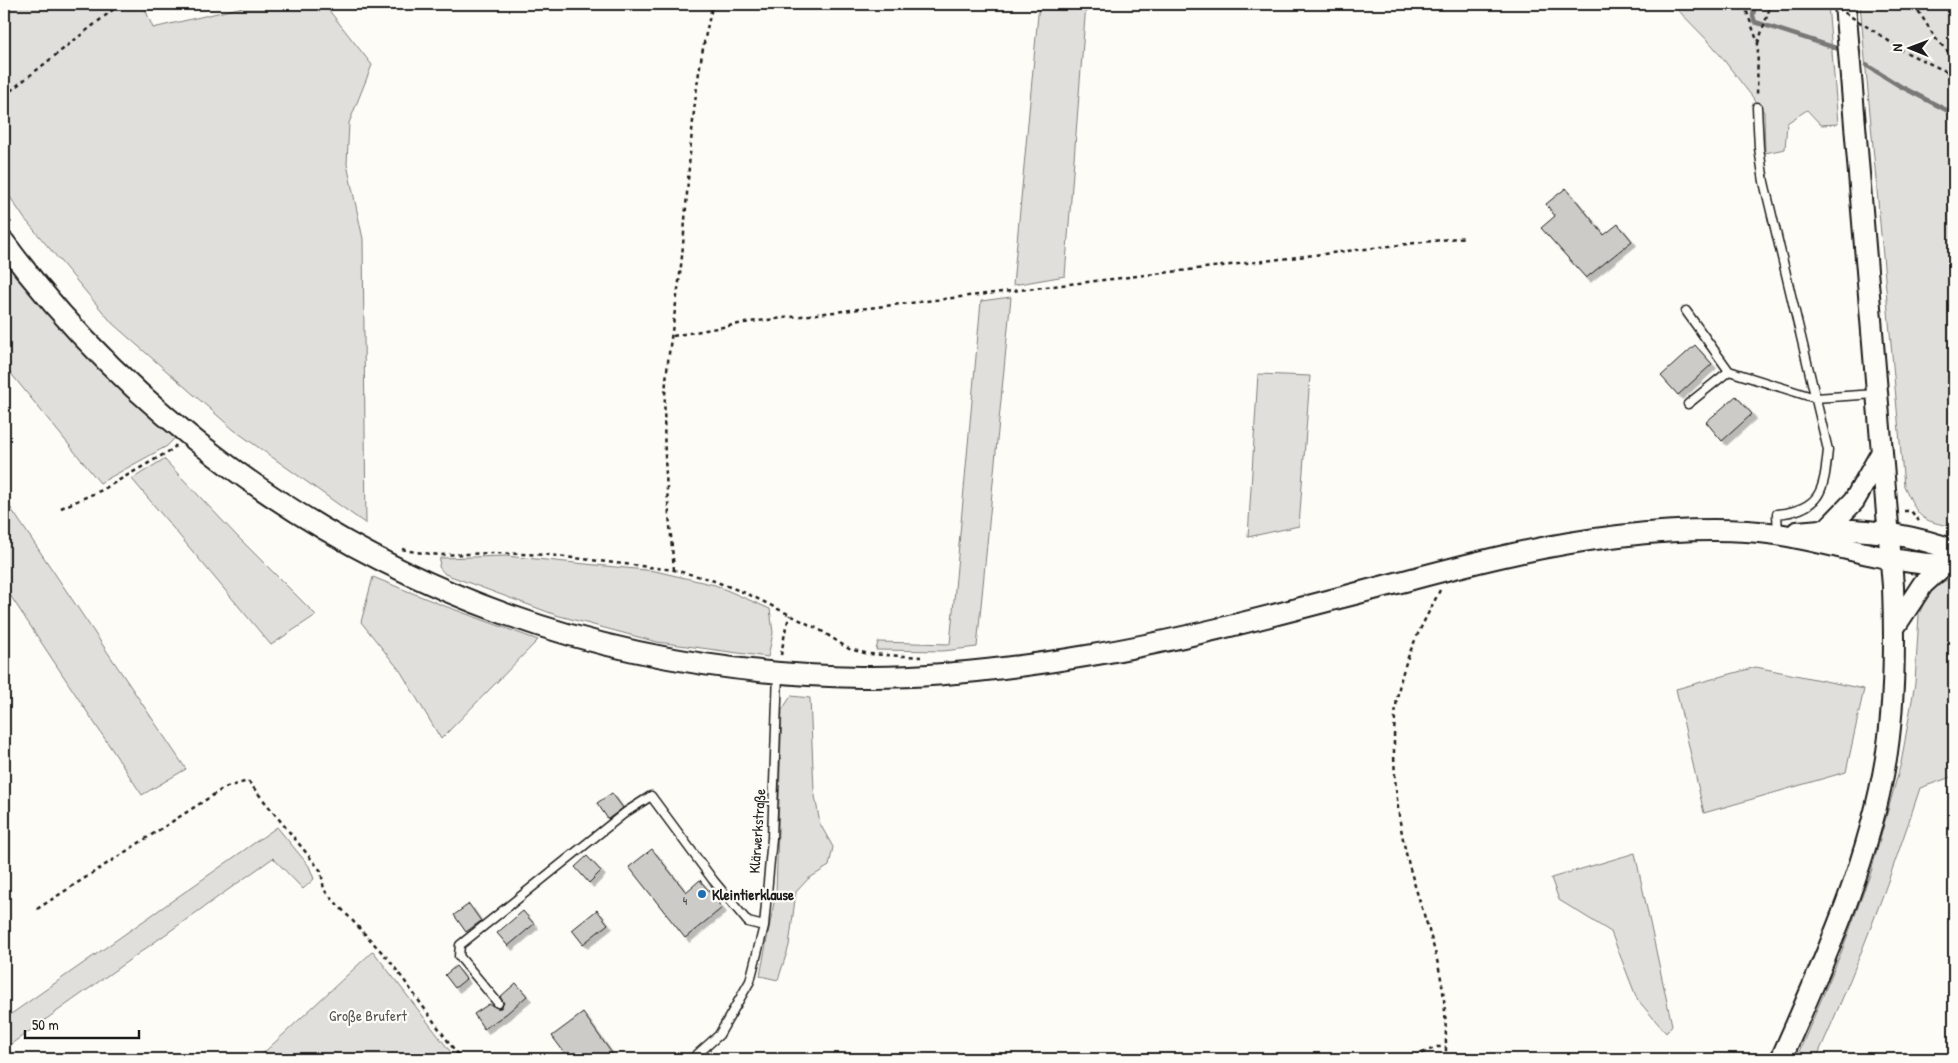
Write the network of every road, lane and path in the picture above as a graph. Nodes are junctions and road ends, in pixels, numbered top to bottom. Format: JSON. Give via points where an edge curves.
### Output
{"nodes":[{"id":1,"x":120,"y":4,"type":"edge"},
{"id":2,"x":713,"y":4,"type":"edge"},
{"id":3,"x":1744,"y":4,"type":"edge"},
{"id":4,"x":1771,"y":4,"type":"edge"},
{"id":5,"x":1831,"y":4,"type":"edge"},
{"id":6,"x":1845,"y":4,"type":"edge"},
{"id":7,"x":1914,"y":4,"type":"edge"},
{"id":8,"x":1758,"y":42,"type":"junction"},
{"id":9,"x":1954,"y":58,"type":"edge"},
{"id":10,"x":1954,"y":75,"type":"edge"},
{"id":11,"x":4,"y":96,"type":"edge"},
{"id":12,"x":1757,"y":107,"type":"joint"},
{"id":13,"x":4,"y":213,"type":"edge"},
{"id":14,"x":10,"y":237,"type":"edge"},
{"id":15,"x":1466,"y":237,"type":"dead end"},
{"id":16,"x":1686,"y":311,"type":"dead end"},
{"id":17,"x":673,"y":336,"type":"junction"},
{"id":18,"x":1729,"y":371,"type":"junction"},
{"id":19,"x":1877,"y":394,"type":"junction"},
{"id":20,"x":1815,"y":398,"type":"junction"},
{"id":21,"x":1688,"y":404,"type":"dead end"},
{"id":22,"x":187,"y":433,"type":"junction"},
{"id":23,"x":1882,"y":452,"type":"junction"},
{"id":24,"x":61,"y":508,"type":"dead end"},
{"id":25,"x":1827,"y":528,"type":"junction"},
{"id":26,"x":1778,"y":534,"type":"junction"},
{"id":27,"x":1889,"y":534,"type":"junction"},
{"id":28,"x":394,"y":545,"type":"dead end"},
{"id":29,"x":1890,"y":558,"type":"junction"},
{"id":30,"x":1951,"y":560,"type":"edge"},
{"id":31,"x":674,"y":570,"type":"junction"},
{"id":32,"x":1445,"y":570,"type":"junction"},
{"id":33,"x":790,"y":615,"type":"junction"},
{"id":34,"x":1894,"y":628,"type":"junction"},
{"id":35,"x":922,"y":657,"type":"dead end"},
{"id":36,"x":778,"y":673,"type":"junction"},
{"id":37,"x":37,"y":908,"type":"dead end"},
{"id":38,"x":764,"y":926,"type":"junction"},
{"id":39,"x":498,"y":1003,"type":"dead end"},
{"id":40,"x":1446,"y":1047,"type":"junction"},
{"id":41,"x":462,"y":1059,"type":"edge"},
{"id":42,"x":692,"y":1059,"type":"edge"},
{"id":43,"x":1407,"y":1059,"type":"edge"},
{"id":44,"x":1446,"y":1059,"type":"edge"},
{"id":45,"x":1781,"y":1059,"type":"edge"}],
"edges":[{"from":1,"to":11,"type":"path"},
{"from":2,"to":17,"type":"path","via":[[704,39],[694,110]]},
{"from":3,"to":8,"type":"path"},
{"from":4,"to":8,"type":"path"},
{"from":5,"to":10,"type":"path","bridge":true,"via":[[1903,51]]},
{"from":6,"to":19,"type":"street"},
{"from":7,"to":9,"type":"path","via":[[1936,39]]},
{"from":8,"to":12,"type":"path"},
{"from":12,"to":20,"type":"lane","via":[[1764,182]]},
{"from":13,"to":14,"type":"path"},
{"from":14,"to":22,"type":"street","via":[[21,266],[69,322],[112,366]]},
{"from":15,"to":17,"type":"path","via":[[750,322]]},
{"from":16,"to":18,"type":"lane"},
{"from":17,"to":31,"type":"path","via":[[666,395],[666,483]]},
{"from":18,"to":20,"type":"lane"},
{"from":18,"to":21,"type":"lane"},
{"from":19,"to":20,"type":"lane"},
{"from":19,"to":23,"type":"street"},
{"from":20,"to":26,"type":"lane","via":[[1828,450],[1825,476],[1812,503],[1803,510],[1778,514]]},
{"from":22,"to":24,"type":"path","via":[[165,454],[102,490]]},
{"from":22,"to":36,"type":"street","via":[[252,483],[336,535],[386,562],[507,614],[635,651],[700,664]]},
{"from":23,"to":25,"type":"street","via":[[1854,501]]},
{"from":23,"to":27,"type":"street"},
{"from":25,"to":26,"type":"street"},
{"from":25,"to":27,"type":"street"},
{"from":26,"to":29,"type":"street"},
{"from":26,"to":32,"type":"street","via":[[1703,530],[1624,535],[1522,551]]},
{"from":27,"to":29,"type":"street"},
{"from":27,"to":30,"type":"street"},
{"from":28,"to":31,"type":"path","via":[[409,552],[439,555],[549,555]]},
{"from":29,"to":30,"type":"street"},
{"from":29,"to":34,"type":"street"},
{"from":30,"to":34,"type":"street","via":[[1923,584]]},
{"from":31,"to":33,"type":"path","via":[[748,594]]},
{"from":32,"to":36,"type":"street","via":[[1188,636],[1034,664],[933,675],[860,677]]},
{"from":32,"to":40,"type":"path","via":[[1441,587],[1410,649],[1394,721],[1399,818],[1439,968],[1447,1016]]},
{"from":33,"to":35,"type":"path","via":[[849,649],[869,654]]},
{"from":33,"to":36,"type":"path"},
{"from":34,"to":45,"type":"street","via":[[1887,753],[1872,818],[1850,893]]},
{"from":36,"to":38,"type":"lane","name":"Klärwerkstraße","via":[[772,838]]},
{"from":37,"to":41,"type":"path","via":[[224,788],[248,781],[321,872],[324,890],[390,960]]},
{"from":38,"to":39,"type":"lane","via":[[748,922],[651,796],[618,818],[460,945],[459,956]]},
{"from":38,"to":42,"type":"lane","name":"Klärwerkstraße","via":[[750,981],[719,1035]]},
{"from":40,"to":43,"type":"path","via":[[1437,1047]]},
{"from":40,"to":44,"type":"path"}]}
